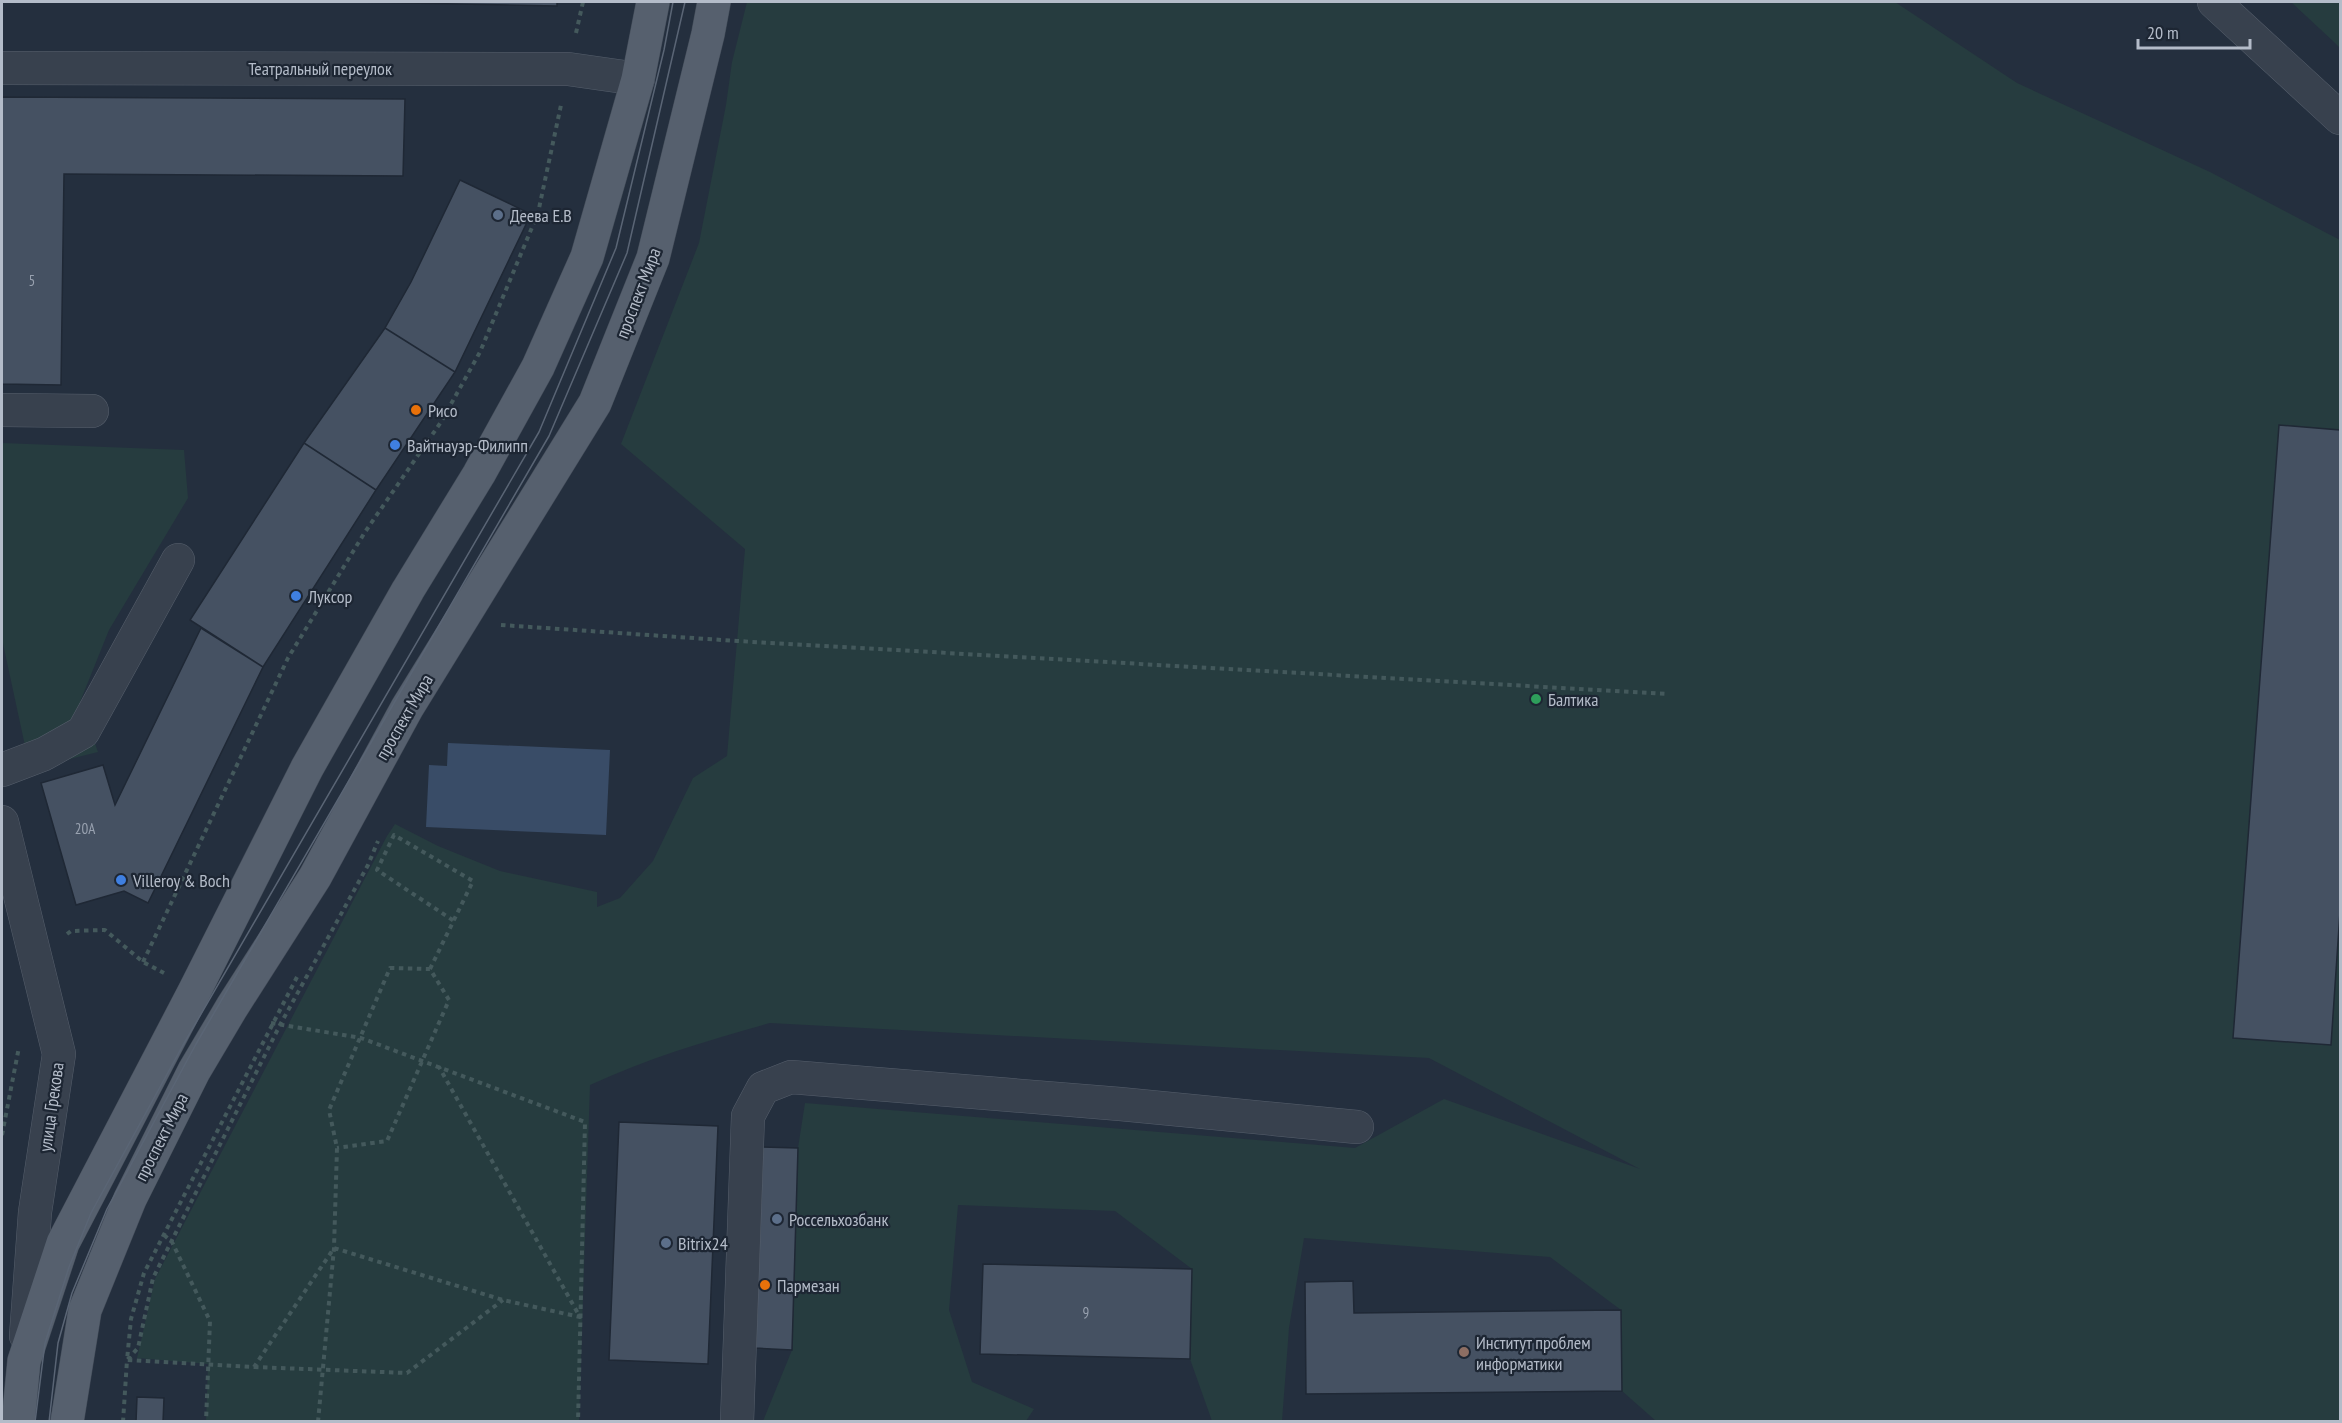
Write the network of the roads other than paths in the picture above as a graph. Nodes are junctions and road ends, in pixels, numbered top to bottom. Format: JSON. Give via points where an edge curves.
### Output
{"nodes":[{"id":1,"x":653,"y":2,"type":"edge"},
{"id":2,"x":714,"y":2,"type":"edge"},
{"id":3,"x":2214,"y":2,"type":"edge"},
{"id":4,"x":2,"y":68,"type":"edge"},
{"id":5,"x":638,"y":79,"type":"junction"},
{"id":6,"x":2340,"y":118,"type":"edge"},
{"id":7,"x":2,"y":410,"type":"edge"},
{"id":8,"x":92,"y":411,"type":"dead end"},
{"id":9,"x":178,"y":560,"type":"dead end"},
{"id":10,"x":2,"y":770,"type":"edge"},
{"id":11,"x":2,"y":822,"type":"edge"},
{"id":12,"x":1357,"y":1127,"type":"dead end"},
{"id":13,"x":24,"y":1361,"type":"junction"},
{"id":14,"x":18,"y":1422,"type":"edge"},
{"id":15,"x":67,"y":1422,"type":"edge"},
{"id":16,"x":737,"y":1422,"type":"edge"}],
"edges":[{"from":1,"to":5,"type":"main road","name":"проспект Мира"},
{"from":2,"to":15,"type":"main road","name":"проспект Мира","via":[[653,258],[595,403],[407,708],[315,877],[194,1071],[130,1199],[85,1310]]},
{"from":3,"to":6,"type":"street"},
{"from":4,"to":5,"type":"street","name":"Театральный переулок","via":[[568,69]]},
{"from":5,"to":13,"type":"main road","name":"проспект Мира","via":[[587,257],[538,367],[307,768],[63,1243]]},
{"from":7,"to":8,"type":"street"},
{"from":9,"to":10,"type":"street","via":[[83,732],[44,754]]},
{"from":11,"to":13,"type":"street","name":"улица Грекова","via":[[59,1054],[35,1212]]},
{"from":12,"to":16,"type":"street","via":[[791,1077],[762,1088],[748,1116]]},
{"from":13,"to":14,"type":"main road","name":"проспект Мира"}]}
